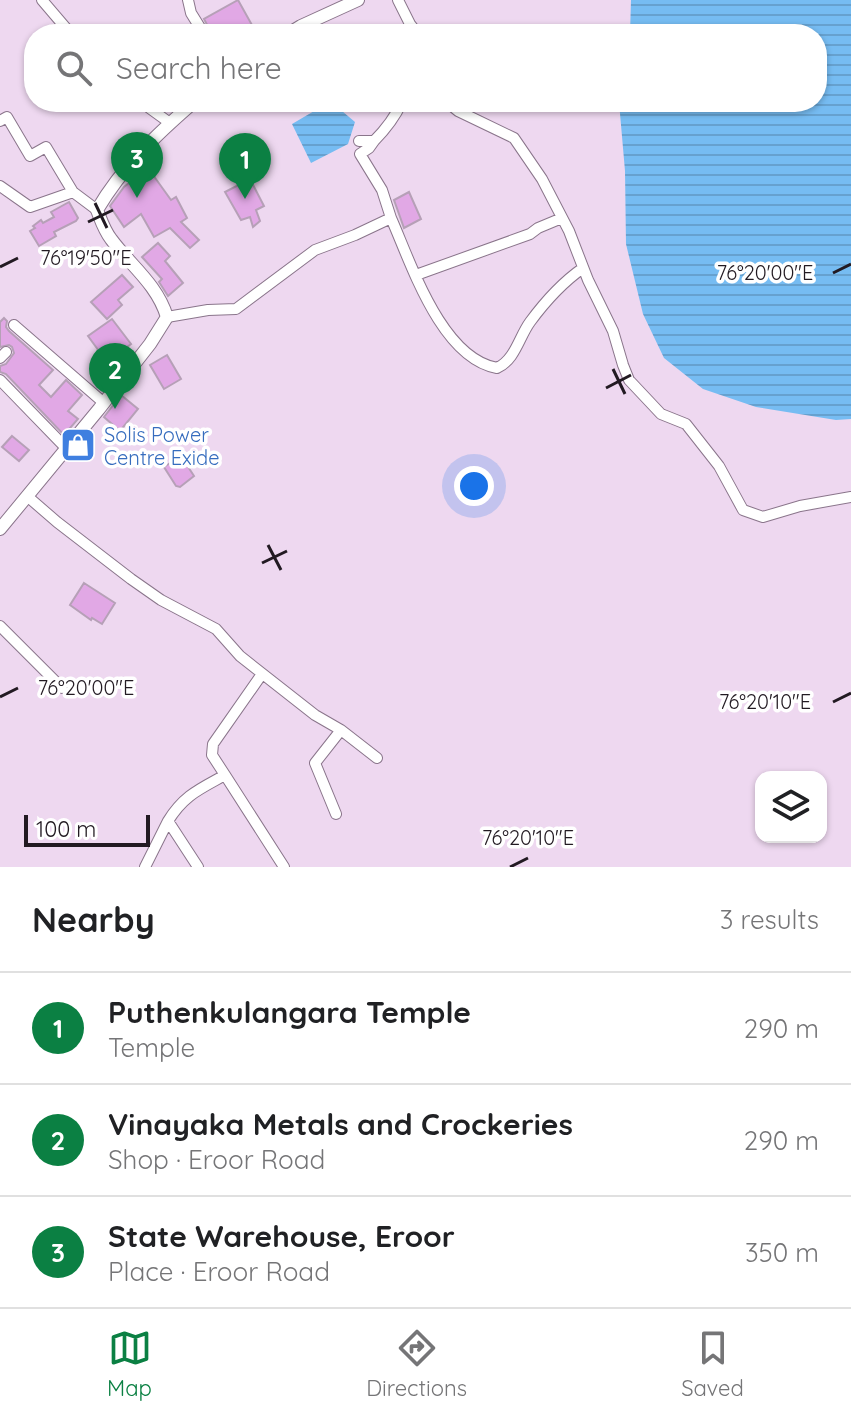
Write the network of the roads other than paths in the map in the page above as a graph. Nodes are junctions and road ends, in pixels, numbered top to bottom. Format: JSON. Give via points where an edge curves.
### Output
{"nodes":[{"id":1,"x":42,"y":0,"type":"edge"},
{"id":2,"x":188,"y":0,"type":"edge"},
{"id":3,"x":358,"y":0,"type":"edge"},
{"id":4,"x":398,"y":0,"type":"edge"},
{"id":5,"x":62,"y":24,"type":"edge"},
{"id":6,"x":198,"y":24,"type":"edge"},
{"id":7,"x":305,"y":24,"type":"edge"},
{"id":8,"x":410,"y":24,"type":"edge"},
{"id":9,"x":157,"y":112,"type":"edge"},
{"id":10,"x":182,"y":112,"type":"edge"},
{"id":11,"x":397,"y":112,"type":"edge"},
{"id":12,"x":460,"y":112,"type":"edge"},
{"id":13,"x":0,"y":121,"type":"edge"},
{"id":14,"x":172,"y":121,"type":"junction"},
{"id":15,"x":359,"y":141,"type":"dead end"},
{"id":16,"x":374,"y":141,"type":"junction"},
{"id":17,"x":0,"y":186,"type":"edge"},
{"id":18,"x":73,"y":192,"type":"junction"},
{"id":19,"x":97,"y":210,"type":"junction"},
{"id":20,"x":391,"y":218,"type":"junction"},
{"id":21,"x":562,"y":218,"type":"junction"},
{"id":22,"x":583,"y":268,"type":"junction"},
{"id":23,"x":416,"y":275,"type":"junction"},
{"id":24,"x":167,"y":317,"type":"junction"},
{"id":25,"x":14,"y":325,"type":"dead end"},
{"id":26,"x":0,"y":380,"type":"edge"},
{"id":27,"x":104,"y":403,"type":"junction"},
{"id":28,"x":66,"y":448,"type":"junction"},
{"id":29,"x":27,"y":496,"type":"junction"},
{"id":30,"x":851,"y":497,"type":"edge"},
{"id":31,"x":0,"y":529,"type":"edge"},
{"id":32,"x":0,"y":626,"type":"edge"},
{"id":33,"x":262,"y":674,"type":"junction"},
{"id":34,"x":62,"y":688,"type":"dead end"},
{"id":35,"x":341,"y":730,"type":"junction"},
{"id":36,"x":377,"y":758,"type":"dead end"},
{"id":37,"x":225,"y":775,"type":"junction"},
{"id":38,"x":336,"y":814,"type":"dead end"},
{"id":39,"x":168,"y":821,"type":"junction"},
{"id":40,"x":145,"y":867,"type":"edge"},
{"id":41,"x":198,"y":867,"type":"edge"},
{"id":42,"x":284,"y":867,"type":"edge"}],
"edges":[{"from":1,"to":5,"type":"street"},
{"from":2,"to":6,"type":"street"},
{"from":3,"to":7,"type":"main road"},
{"from":4,"to":8,"type":"street"},
{"from":9,"to":14,"type":"street"},
{"from":10,"to":14,"type":"main road"},
{"from":11,"to":16,"type":"street"},
{"from":12,"to":21,"type":"street","via":[[514,138]]},
{"from":13,"to":18,"type":"street","via":[[7,117],[30,156],[46,147]]},
{"from":14,"to":19,"type":"main road","via":[[136,155]]},
{"from":15,"to":16,"type":"street"},
{"from":16,"to":20,"type":"street","via":[[360,154],[382,190]]},
{"from":17,"to":18,"type":"street","via":[[30,207]]},
{"from":18,"to":19,"type":"street"},
{"from":19,"to":24,"type":"main road","via":[[110,238],[155,289]]},
{"from":20,"to":23,"type":"street"},
{"from":20,"to":24,"type":"street","via":[[315,250],[236,309]]},
{"from":21,"to":22,"type":"street"},
{"from":21,"to":23,"type":"street"},
{"from":22,"to":23,"type":"street","via":[[544,306],[509,360],[497,368],[466,353],[426,299]]},
{"from":22,"to":30,"type":"street","via":[[629,380],[661,414],[686,424],[719,466],[743,510],[763,517]]},
{"from":24,"to":27,"type":"main road"},
{"from":25,"to":27,"type":"street"},
{"from":26,"to":28,"type":"street"},
{"from":27,"to":28,"type":"main road"},
{"from":28,"to":29,"type":"main road"},
{"from":29,"to":31,"type":"main road"},
{"from":29,"to":33,"type":"street","via":[[131,579],[216,629]]},
{"from":32,"to":34,"type":"street"},
{"from":33,"to":35,"type":"street"},
{"from":33,"to":37,"type":"street","via":[[213,744],[212,755]]},
{"from":35,"to":36,"type":"street"},
{"from":35,"to":38,"type":"street","via":[[315,763]]},
{"from":37,"to":39,"type":"street","via":[[186,798]]},
{"from":37,"to":42,"type":"street"},
{"from":39,"to":40,"type":"street"},
{"from":39,"to":41,"type":"street"}]}
